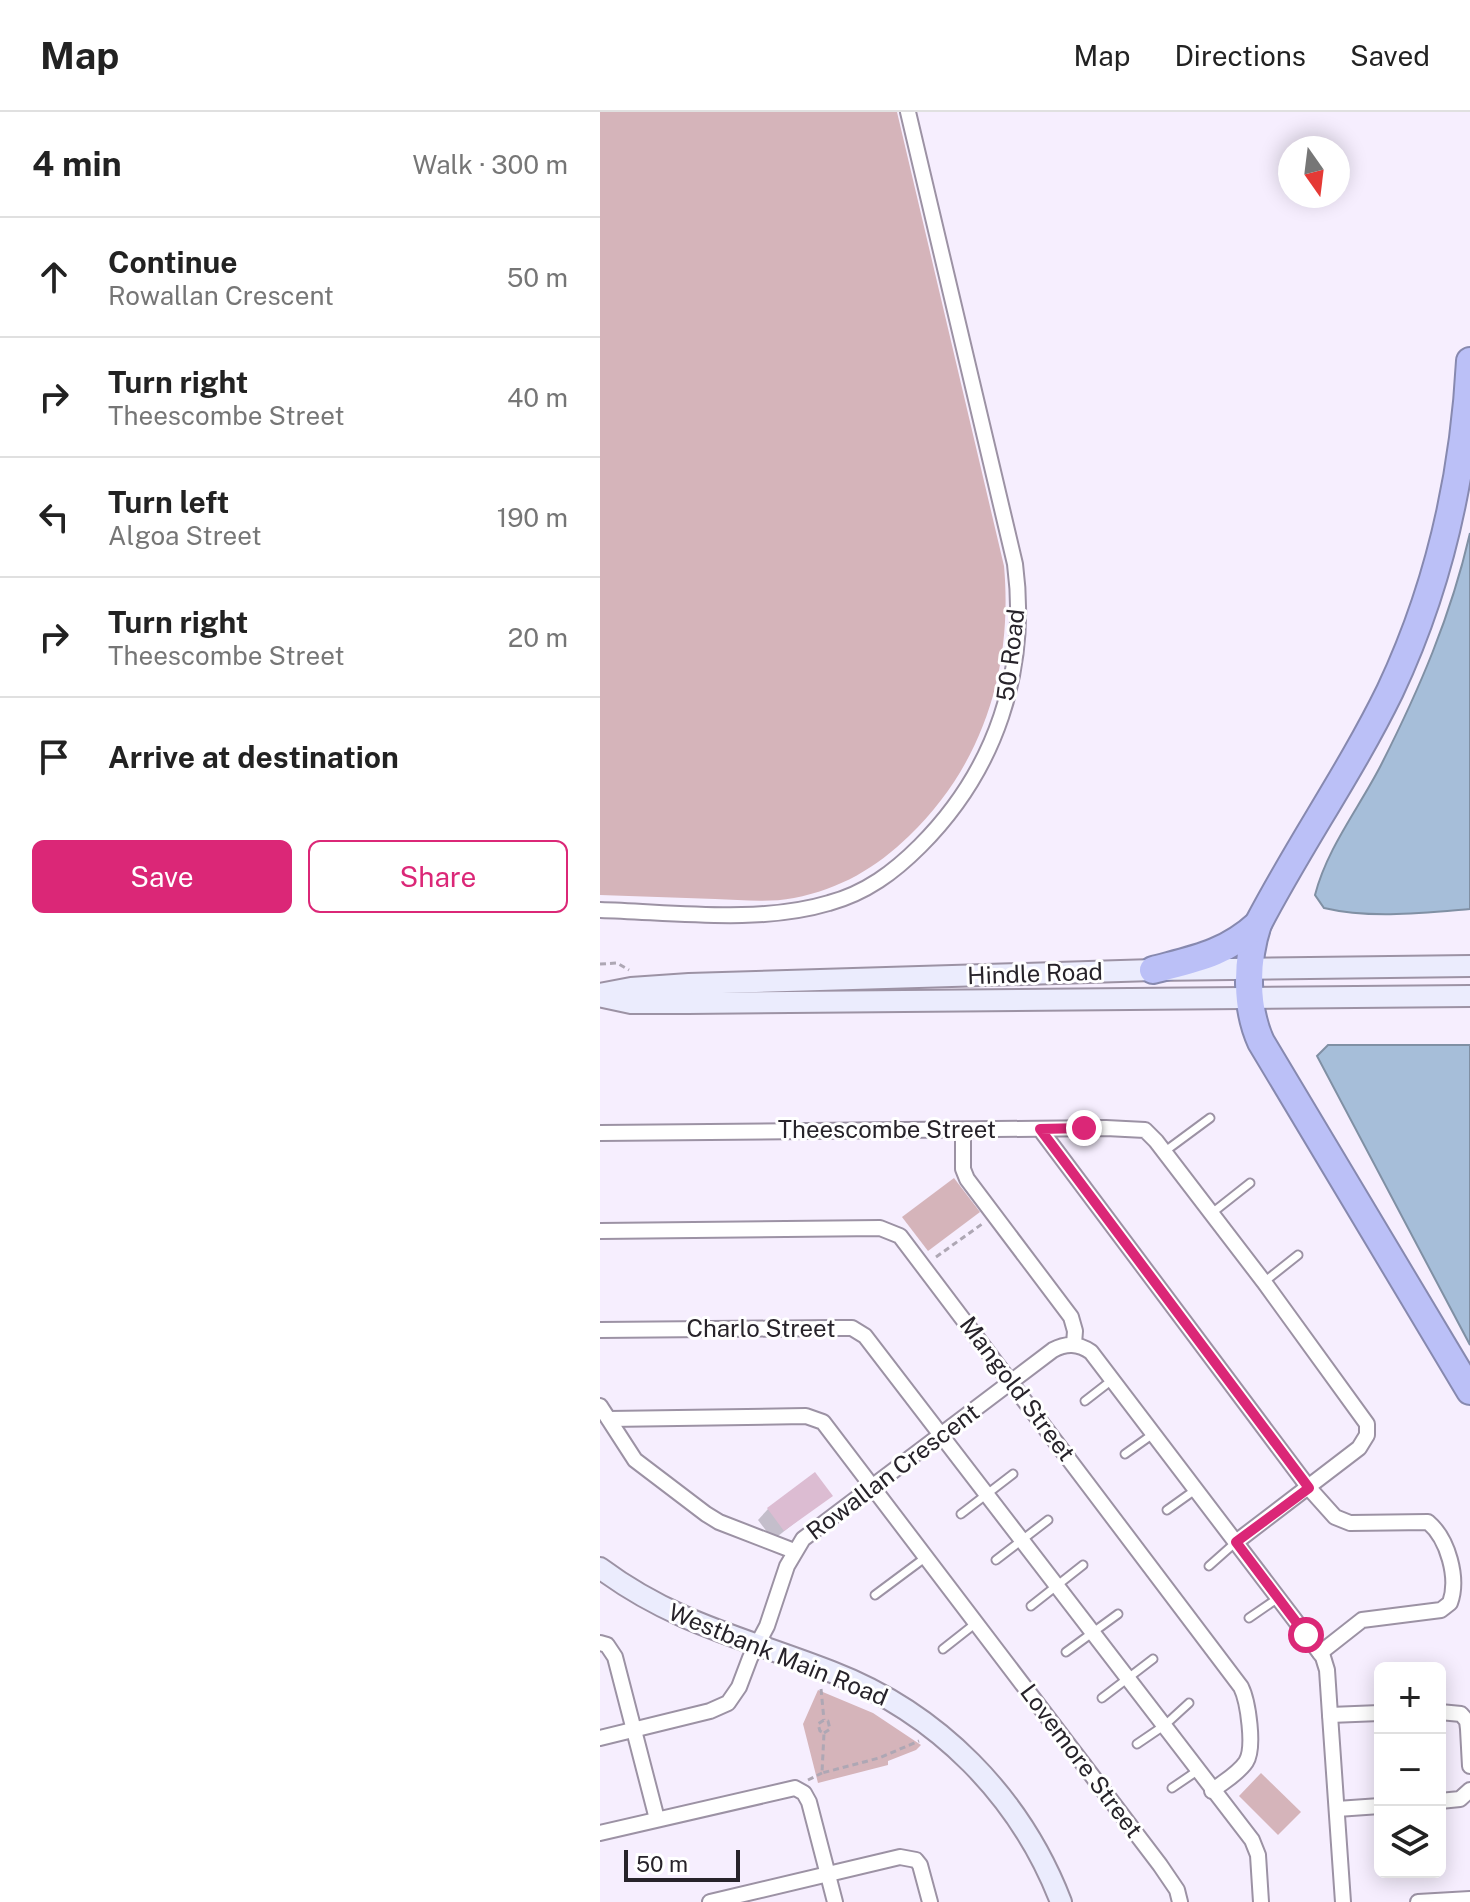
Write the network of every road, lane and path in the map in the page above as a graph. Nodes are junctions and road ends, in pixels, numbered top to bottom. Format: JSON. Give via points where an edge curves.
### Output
{"nodes":[{"id":1,"x":908,"y":112,"type":"edge"},
{"id":2,"x":1470,"y":361,"type":"edge"},
{"id":3,"x":600,"y":910,"type":"edge"},
{"id":4,"x":1258,"y":924,"type":"junction"},
{"id":5,"x":1470,"y":966,"type":"edge"},
{"id":6,"x":1153,"y":970,"type":"junction"},
{"id":7,"x":1250,"y":970,"type":"junction"},
{"id":8,"x":600,"y":995,"type":"edge"},
{"id":9,"x":1470,"y":996,"type":"edge"},
{"id":10,"x":1251,"y":999,"type":"junction"},
{"id":11,"x":1210,"y":1118,"type":"dead end"},
{"id":12,"x":1040,"y":1129,"type":"junction"},
{"id":13,"x":963,"y":1130,"type":"junction"},
{"id":14,"x":600,"y":1133,"type":"edge"},
{"id":15,"x":1164,"y":1152,"type":"junction"},
{"id":16,"x":1250,"y":1183,"type":"dead end"},
{"id":17,"x":1212,"y":1213,"type":"junction"},
{"id":18,"x":990,"y":1219,"type":"dead end"},
{"id":19,"x":600,"y":1231,"type":"edge"},
{"id":20,"x":1298,"y":1255,"type":"dead end"},
{"id":21,"x":928,"y":1263,"type":"dead end"},
{"id":22,"x":1264,"y":1282,"type":"junction"},
{"id":23,"x":600,"y":1330,"type":"edge"},
{"id":24,"x":1074,"y":1344,"type":"junction"},
{"id":25,"x":1112,"y":1380,"type":"junction"},
{"id":26,"x":1011,"y":1382,"type":"junction"},
{"id":27,"x":1470,"y":1391,"type":"edge"},
{"id":28,"x":1085,"y":1401,"type":"dead end"},
{"id":29,"x":600,"y":1406,"type":"edge"},
{"id":30,"x":609,"y":1419,"type":"junction"},
{"id":31,"x":942,"y":1434,"type":"junction"},
{"id":32,"x":1153,"y":1434,"type":"junction"},
{"id":33,"x":1125,"y":1454,"type":"dead end"},
{"id":34,"x":1013,"y":1474,"type":"dead end"},
{"id":35,"x":872,"y":1487,"type":"junction"},
{"id":36,"x":1309,"y":1488,"type":"junction"},
{"id":37,"x":1195,"y":1490,"type":"junction"},
{"id":38,"x":987,"y":1494,"type":"junction"},
{"id":39,"x":1167,"y":1510,"type":"dead end"},
{"id":40,"x":961,"y":1514,"type":"dead end"},
{"id":41,"x":1048,"y":1520,"type":"dead end"},
{"id":42,"x":1023,"y":1540,"type":"junction"},
{"id":43,"x":1236,"y":1542,"type":"junction"},
{"id":44,"x":794,"y":1551,"type":"junction"},
{"id":45,"x":926,"y":1557,"type":"junction"},
{"id":46,"x":996,"y":1560,"type":"dead end"},
{"id":47,"x":1083,"y":1565,"type":"dead end"},
{"id":48,"x":1209,"y":1566,"type":"dead end"},
{"id":49,"x":600,"y":1568,"type":"edge"},
{"id":50,"x":1057,"y":1586,"type":"junction"},
{"id":51,"x":875,"y":1595,"type":"dead end"},
{"id":52,"x":1278,"y":1598,"type":"junction"},
{"id":53,"x":1031,"y":1606,"type":"dead end"},
{"id":54,"x":1118,"y":1614,"type":"dead end"},
{"id":55,"x":1249,"y":1618,"type":"dead end"},
{"id":56,"x":976,"y":1623,"type":"junction"},
{"id":57,"x":1093,"y":1633,"type":"junction"},
{"id":58,"x":600,"y":1643,"type":"edge"},
{"id":59,"x":757,"y":1645,"type":"junction"},
{"id":60,"x":943,"y":1649,"type":"dead end"},
{"id":61,"x":1066,"y":1652,"type":"dead end"},
{"id":62,"x":1320,"y":1653,"type":"junction"},
{"id":63,"x":1153,"y":1659,"type":"dead end"},
{"id":64,"x":1127,"y":1678,"type":"junction"},
{"id":65,"x":821,"y":1689,"type":"dead end"},
{"id":66,"x":1102,"y":1698,"type":"dead end"},
{"id":67,"x":1189,"y":1703,"type":"dead end"},
{"id":68,"x":1374,"y":1713,"type":"edge"},
{"id":69,"x":1446,"y":1713,"type":"edge"},
{"id":70,"x":1330,"y":1715,"type":"junction"},
{"id":71,"x":824,"y":1720,"type":"junction"},
{"id":72,"x":1165,"y":1725,"type":"junction"},
{"id":73,"x":635,"y":1730,"type":"junction"},
{"id":74,"x":824,"y":1733,"type":"junction"},
{"id":75,"x":600,"y":1738,"type":"edge"},
{"id":76,"x":919,"y":1741,"type":"dead end"},
{"id":77,"x":1137,"y":1744,"type":"dead end"},
{"id":78,"x":1470,"y":1766,"type":"edge"},
{"id":79,"x":1197,"y":1771,"type":"junction"},
{"id":80,"x":1172,"y":1788,"type":"dead end"},
{"id":81,"x":1470,"y":1790,"type":"edge"},
{"id":82,"x":1212,"y":1791,"type":"junction"},
{"id":83,"x":1446,"y":1800,"type":"edge"},
{"id":84,"x":1374,"y":1806,"type":"edge"},
{"id":85,"x":1337,"y":1809,"type":"junction"},
{"id":86,"x":657,"y":1819,"type":"junction"},
{"id":87,"x":600,"y":1833,"type":"edge"},
{"id":88,"x":827,"y":1873,"type":"junction"},
{"id":89,"x":1470,"y":1899,"type":"edge"},
{"id":90,"x":710,"y":1902,"type":"edge"},
{"id":91,"x":835,"y":1902,"type":"edge"},
{"id":92,"x":930,"y":1902,"type":"edge"},
{"id":93,"x":1061,"y":1902,"type":"edge"},
{"id":94,"x":1180,"y":1902,"type":"edge"},
{"id":95,"x":1261,"y":1902,"type":"edge"},
{"id":96,"x":1343,"y":1902,"type":"edge"},
{"id":97,"x":1418,"y":1902,"type":"edge"},
{"id":98,"x":1425,"y":1902,"type":"edge"}],
"edges":[{"from":1,"to":3,"type":"street","name":"50 Road","via":[[1015,564],[1018,632],[1003,713],[954,810],[900,866],[869,888],[831,903],[769,913]]},
{"from":2,"to":4,"type":"highway","via":[[1452,510],[1424,607],[1389,691]]},
{"from":4,"to":6,"type":"highway","via":[[1213,954]]},
{"from":4,"to":7,"type":"highway"},
{"from":5,"to":7,"type":"main road","name":"Hindle Road"},
{"from":6,"to":7,"type":"main road","name":"Hindle Road"},
{"from":6,"to":8,"type":"main road","name":"Hindle Road","via":[[689,984]]},
{"from":7,"to":10,"type":"highway"},
{"from":8,"to":10,"type":"main road","name":"Hindle Road","via":[[631,1003]]},
{"from":9,"to":10,"type":"main road","name":"Hindle Road"},
{"from":10,"to":27,"type":"highway","via":[[1261,1042]]},
{"from":11,"to":15,"type":"lane"},
{"from":12,"to":13,"type":"street","name":"Theescombe Street"},
{"from":12,"to":15,"type":"street","name":"Theescombe Street","via":[[1134,1128],[1150,1134]]},
{"from":12,"to":36,"type":"street"},
{"from":13,"to":14,"type":"street","name":"Theescombe Street"},
{"from":13,"to":24,"type":"street","via":[[965,1176],[1071,1317]]},
{"from":15,"to":17,"type":"street","name":"Theescombe Street"},
{"from":16,"to":17,"type":"lane"},
{"from":17,"to":22,"type":"street","name":"Theescombe Street"},
{"from":18,"to":21,"type":"path"},
{"from":19,"to":26,"type":"street","name":"Mangold Street","via":[[887,1229],[904,1241]]},
{"from":20,"to":22,"type":"lane"},
{"from":22,"to":36,"type":"street","name":"Theescombe Street","via":[[1367,1424],[1359,1448]]},
{"from":23,"to":31,"type":"street","name":"Charlo Street","via":[[852,1328],[872,1343]]},
{"from":24,"to":25,"type":"street","via":[[1091,1352]]},
{"from":24,"to":26,"type":"street","name":"Rowallan Crescent","via":[[1053,1350]]},
{"from":25,"to":28,"type":"lane"},
{"from":25,"to":32,"type":"street"},
{"from":26,"to":31,"type":"street","name":"Rowallan Crescent"},
{"from":26,"to":82,"type":"street","name":"Mangold Street","via":[[1241,1687],[1249,1756]]},
{"from":29,"to":30,"type":"street"},
{"from":30,"to":35,"type":"street","name":"Lovemore Street","via":[[814,1418],[829,1429]]},
{"from":30,"to":44,"type":"street","via":[[635,1460],[706,1514]]},
{"from":31,"to":35,"type":"street","name":"Rowallan Crescent"},
{"from":31,"to":38,"type":"street","name":"Charlo Street"},
{"from":32,"to":33,"type":"lane"},
{"from":32,"to":37,"type":"street"},
{"from":34,"to":38,"type":"lane"},
{"from":35,"to":44,"type":"street","name":"Rowallan Crescent"},
{"from":35,"to":45,"type":"street","name":"Lovemore Street"},
{"from":36,"to":43,"type":"street","name":"Theescombe Street"},
{"from":36,"to":62,"type":"street","via":[[1335,1517],[1350,1523],[1428,1522],[1438,1532],[1452,1567],[1452,1598],[1441,1610],[1362,1620]]},
{"from":37,"to":39,"type":"lane"},
{"from":37,"to":43,"type":"street"},
{"from":38,"to":40,"type":"lane"},
{"from":38,"to":42,"type":"street","name":"Charlo Street"},
{"from":41,"to":42,"type":"lane"},
{"from":42,"to":46,"type":"lane"},
{"from":42,"to":50,"type":"street","name":"Charlo Street"},
{"from":43,"to":48,"type":"lane"},
{"from":43,"to":52,"type":"street"},
{"from":44,"to":59,"type":"street","name":"Rowallan Crescent"},
{"from":45,"to":51,"type":"lane"},
{"from":45,"to":56,"type":"street","name":"Lovemore Street"},
{"from":47,"to":50,"type":"lane"},
{"from":49,"to":59,"type":"main road","name":"Westbank Main Road","via":[[690,1622]]},
{"from":50,"to":53,"type":"lane"},
{"from":50,"to":57,"type":"street","name":"Charlo Street"},
{"from":52,"to":55,"type":"lane"},
{"from":52,"to":62,"type":"street"},
{"from":54,"to":57,"type":"lane"},
{"from":56,"to":60,"type":"lane"},
{"from":56,"to":94,"type":"street","name":"Lovemore Street","via":[[1167,1874]]},
{"from":57,"to":61,"type":"lane"},
{"from":57,"to":64,"type":"street","name":"Charlo Street"},
{"from":58,"to":73,"type":"street","via":[[615,1657]]},
{"from":59,"to":73,"type":"street","name":"Rowallan Crescent","via":[[728,1703]]},
{"from":59,"to":93,"type":"main road","name":"Westbank Main Road","via":[[873,1690],[957,1748],[1015,1814]]},
{"from":62,"to":70,"type":"street","via":[[1327,1670]]},
{"from":63,"to":64,"type":"lane"},
{"from":64,"to":66,"type":"lane"},
{"from":64,"to":72,"type":"street","name":"Charlo Street"},
{"from":65,"to":71,"type":"path"},
{"from":67,"to":72,"type":"lane"},
{"from":68,"to":70,"type":"street"},
{"from":69,"to":78,"type":"street","via":[[1461,1714],[1467,1721]]},
{"from":70,"to":85,"type":"street"},
{"from":71,"to":74,"type":"path","via":[[830,1725]]},
{"from":71,"to":74,"type":"path","via":[[817,1728]]},
{"from":72,"to":77,"type":"lane"},
{"from":72,"to":79,"type":"street","name":"Charlo Street"},
{"from":73,"to":75,"type":"street","name":"Rowallan Crescent"},
{"from":73,"to":86,"type":"street"},
{"from":74,"to":76,"type":"path","via":[[822,1773]]},
{"from":79,"to":80,"type":"lane"},
{"from":79,"to":82,"type":"street","name":"Charlo Street"},
{"from":81,"to":83,"type":"street","via":[[1460,1799]]},
{"from":82,"to":95,"type":"street","name":"Charlo Street","via":[[1254,1844]]},
{"from":84,"to":85,"type":"street"},
{"from":85,"to":96,"type":"street"},
{"from":86,"to":87,"type":"street"},
{"from":86,"to":88,"type":"street","via":[[795,1788],[809,1802]]},
{"from":88,"to":90,"type":"street"},
{"from":88,"to":91,"type":"street"},
{"from":88,"to":92,"type":"street","via":[[907,1857],[920,1865]]},
{"from":89,"to":98,"type":"street"},
{"from":97,"to":98,"type":"street"}]}
